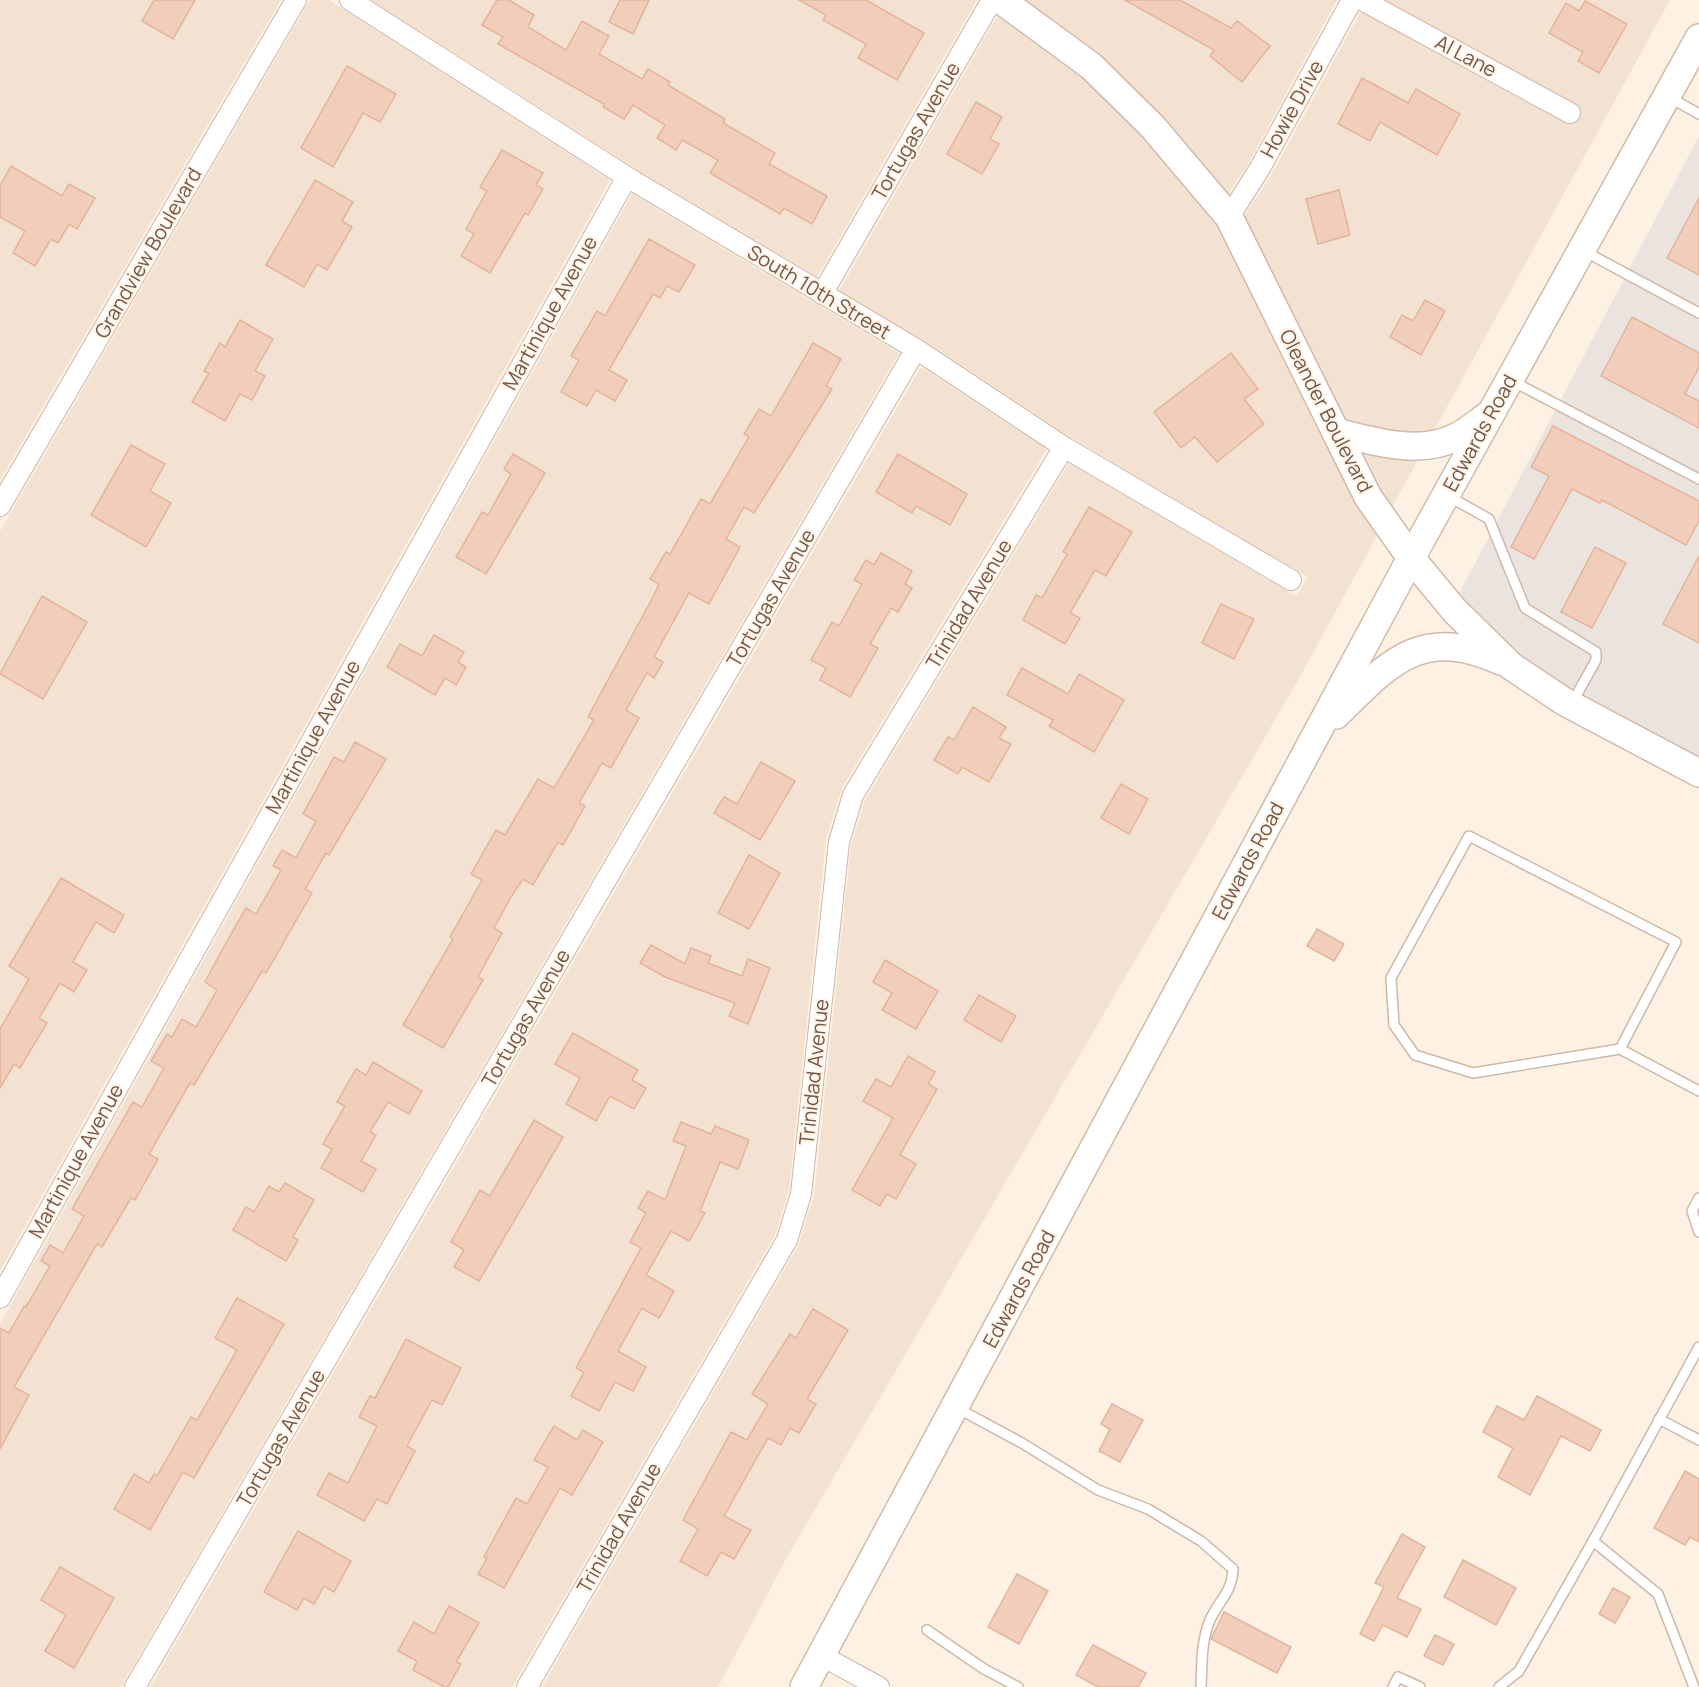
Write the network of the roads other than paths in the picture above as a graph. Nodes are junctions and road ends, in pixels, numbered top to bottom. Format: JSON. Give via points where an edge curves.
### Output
{"nodes":[{"id":1,"x":296,"y":0,"type":"edge"},
{"id":2,"x":350,"y":0,"type":"edge"},
{"id":3,"x":992,"y":0,"type":"edge"},
{"id":4,"x":1001,"y":0,"type":"edge"},
{"id":5,"x":1352,"y":0,"type":"edge"},
{"id":6,"x":1362,"y":0,"type":"edge"},
{"id":7,"x":1699,"y":38,"type":"edge"},
{"id":8,"x":1667,"y":96,"type":"junction"},
{"id":9,"x":1570,"y":112,"type":"dead end"},
{"id":10,"x":1699,"y":114,"type":"edge"},
{"id":11,"x":627,"y":177,"type":"junction"},
{"id":12,"x":1229,"y":217,"type":"junction"},
{"id":13,"x":1582,"y":250,"type":"junction"},
{"id":14,"x":822,"y":294,"type":"junction"},
{"id":15,"x":1699,"y":313,"type":"edge"},
{"id":16,"x":916,"y":350,"type":"junction"},
{"id":17,"x":1510,"y":380,"type":"junction"},
{"id":18,"x":1491,"y":414,"type":"junction"},
{"id":19,"x":1336,"y":432,"type":"junction"},
{"id":20,"x":1064,"y":447,"type":"junction"},
{"id":21,"x":1699,"y":479,"type":"edge"},
{"id":22,"x":1446,"y":495,"type":"junction"},
{"id":23,"x":0,"y":506,"type":"edge"},
{"id":24,"x":1411,"y":558,"type":"junction"},
{"id":25,"x":1291,"y":580,"type":"dead end"},
{"id":26,"x":1511,"y":666,"type":"junction"},
{"id":27,"x":1571,"y":705,"type":"junction"},
{"id":28,"x":1316,"y":735,"type":"junction"},
{"id":29,"x":1699,"y":773,"type":"edge"},
{"id":30,"x":1620,"y":1049,"type":"junction"},
{"id":31,"x":1699,"y":1091,"type":"edge"},
{"id":32,"x":1699,"y":1198,"type":"edge"},
{"id":33,"x":1699,"y":1232,"type":"edge"},
{"id":34,"x":0,"y":1298,"type":"edge"},
{"id":35,"x":1699,"y":1347,"type":"edge"},
{"id":36,"x":955,"y":1407,"type":"junction"},
{"id":37,"x":1659,"y":1419,"type":"junction"},
{"id":38,"x":1699,"y":1440,"type":"edge"},
{"id":39,"x":1593,"y":1540,"type":"junction"},
{"id":40,"x":927,"y":1630,"type":"dead end"},
{"id":41,"x":822,"y":1656,"type":"junction"},
{"id":42,"x":135,"y":1687,"type":"edge"},
{"id":43,"x":527,"y":1687,"type":"edge"},
{"id":44,"x":804,"y":1687,"type":"edge"},
{"id":45,"x":879,"y":1687,"type":"edge"},
{"id":46,"x":1018,"y":1687,"type":"edge"},
{"id":47,"x":1201,"y":1687,"type":"edge"},
{"id":48,"x":1393,"y":1687,"type":"edge"},
{"id":49,"x":1420,"y":1687,"type":"edge"},
{"id":50,"x":1499,"y":1687,"type":"edge"},
{"id":51,"x":1694,"y":1687,"type":"edge"}],
"edges":[{"from":1,"to":23,"type":"street","name":"Grandview Boulevard"},
{"from":2,"to":11,"type":"street","name":"South 10th Street"},
{"from":3,"to":14,"type":"street","name":"Tortugas Avenue"},
{"from":4,"to":12,"type":"main road","name":"Oleander Boulevard","via":[[1090,66],[1152,126]]},
{"from":5,"to":12,"type":"street","name":"Howie Drive"},
{"from":6,"to":9,"type":"street","name":"Al Lane"},
{"from":7,"to":8,"type":"main road","name":"Edwards Road"},
{"from":8,"to":10,"type":"lane"},
{"from":8,"to":13,"type":"main road","name":"Edwards Road"},
{"from":11,"to":14,"type":"street","name":"South 10th Street"},
{"from":11,"to":34,"type":"street","name":"Martinique Avenue"},
{"from":12,"to":19,"type":"main road","name":"Oleander Boulevard"},
{"from":13,"to":15,"type":"lane"},
{"from":13,"to":17,"type":"main road","name":"Edwards Road"},
{"from":14,"to":16,"type":"street","name":"South 10th Street"},
{"from":16,"to":20,"type":"street","name":"South 10th Street"},
{"from":16,"to":42,"type":"street","name":"Tortugas Avenue"},
{"from":17,"to":18,"type":"main road","name":"Edwards Road"},
{"from":17,"to":21,"type":"lane"},
{"from":18,"to":19,"type":"main road","via":[[1456,437],[1437,444],[1409,446]]},
{"from":18,"to":22,"type":"main road","name":"Edwards Road"},
{"from":19,"to":24,"type":"main road","name":"Oleander Boulevard","via":[[1368,497]]},
{"from":20,"to":25,"type":"street","name":"South 10th Street"},
{"from":20,"to":43,"type":"street","name":"Trinidad Avenue","via":[[853,795],[839,842],[801,1194],[787,1240]]},
{"from":22,"to":24,"type":"main road","name":"Edwards Road"},
{"from":22,"to":27,"type":"lane","via":[[1489,519],[1525,608],[1596,652],[1596,660]]},
{"from":24,"to":26,"type":"main road","name":"Oleander Boulevard","via":[[1455,611]]},
{"from":24,"to":28,"type":"main road","name":"Edwards Road"},
{"from":26,"to":27,"type":"main road","name":"Oleander Boulevard"},
{"from":26,"to":28,"type":"main road","via":[[1481,652],[1450,645],[1419,649],[1382,670]]},
{"from":27,"to":29,"type":"main road","name":"Oleander Boulevard"},
{"from":28,"to":36,"type":"main road","name":"Edwards Road"},
{"from":30,"to":30,"type":"lane","via":[[1676,942],[1469,836],[1391,978],[1394,1025],[1409,1048],[1415,1055],[1473,1073]]},
{"from":30,"to":31,"type":"lane"},
{"from":32,"to":33,"type":"lane","via":[[1692,1211]]},
{"from":35,"to":37,"type":"lane"},
{"from":36,"to":41,"type":"main road","name":"Edwards Road"},
{"from":36,"to":47,"type":"lane","via":[[1098,1490],[1148,1509],[1201,1541],[1233,1569],[1232,1583],[1210,1619],[1203,1641]]},
{"from":37,"to":38,"type":"lane"},
{"from":37,"to":39,"type":"lane"},
{"from":39,"to":50,"type":"lane","via":[[1520,1671]]},
{"from":39,"to":51,"type":"lane","via":[[1658,1594]]},
{"from":40,"to":46,"type":"lane"},
{"from":41,"to":44,"type":"main road","name":"Edwards Road"},
{"from":41,"to":45,"type":"street"},
{"from":48,"to":49,"type":"lane","via":[[1398,1677]]}]}
